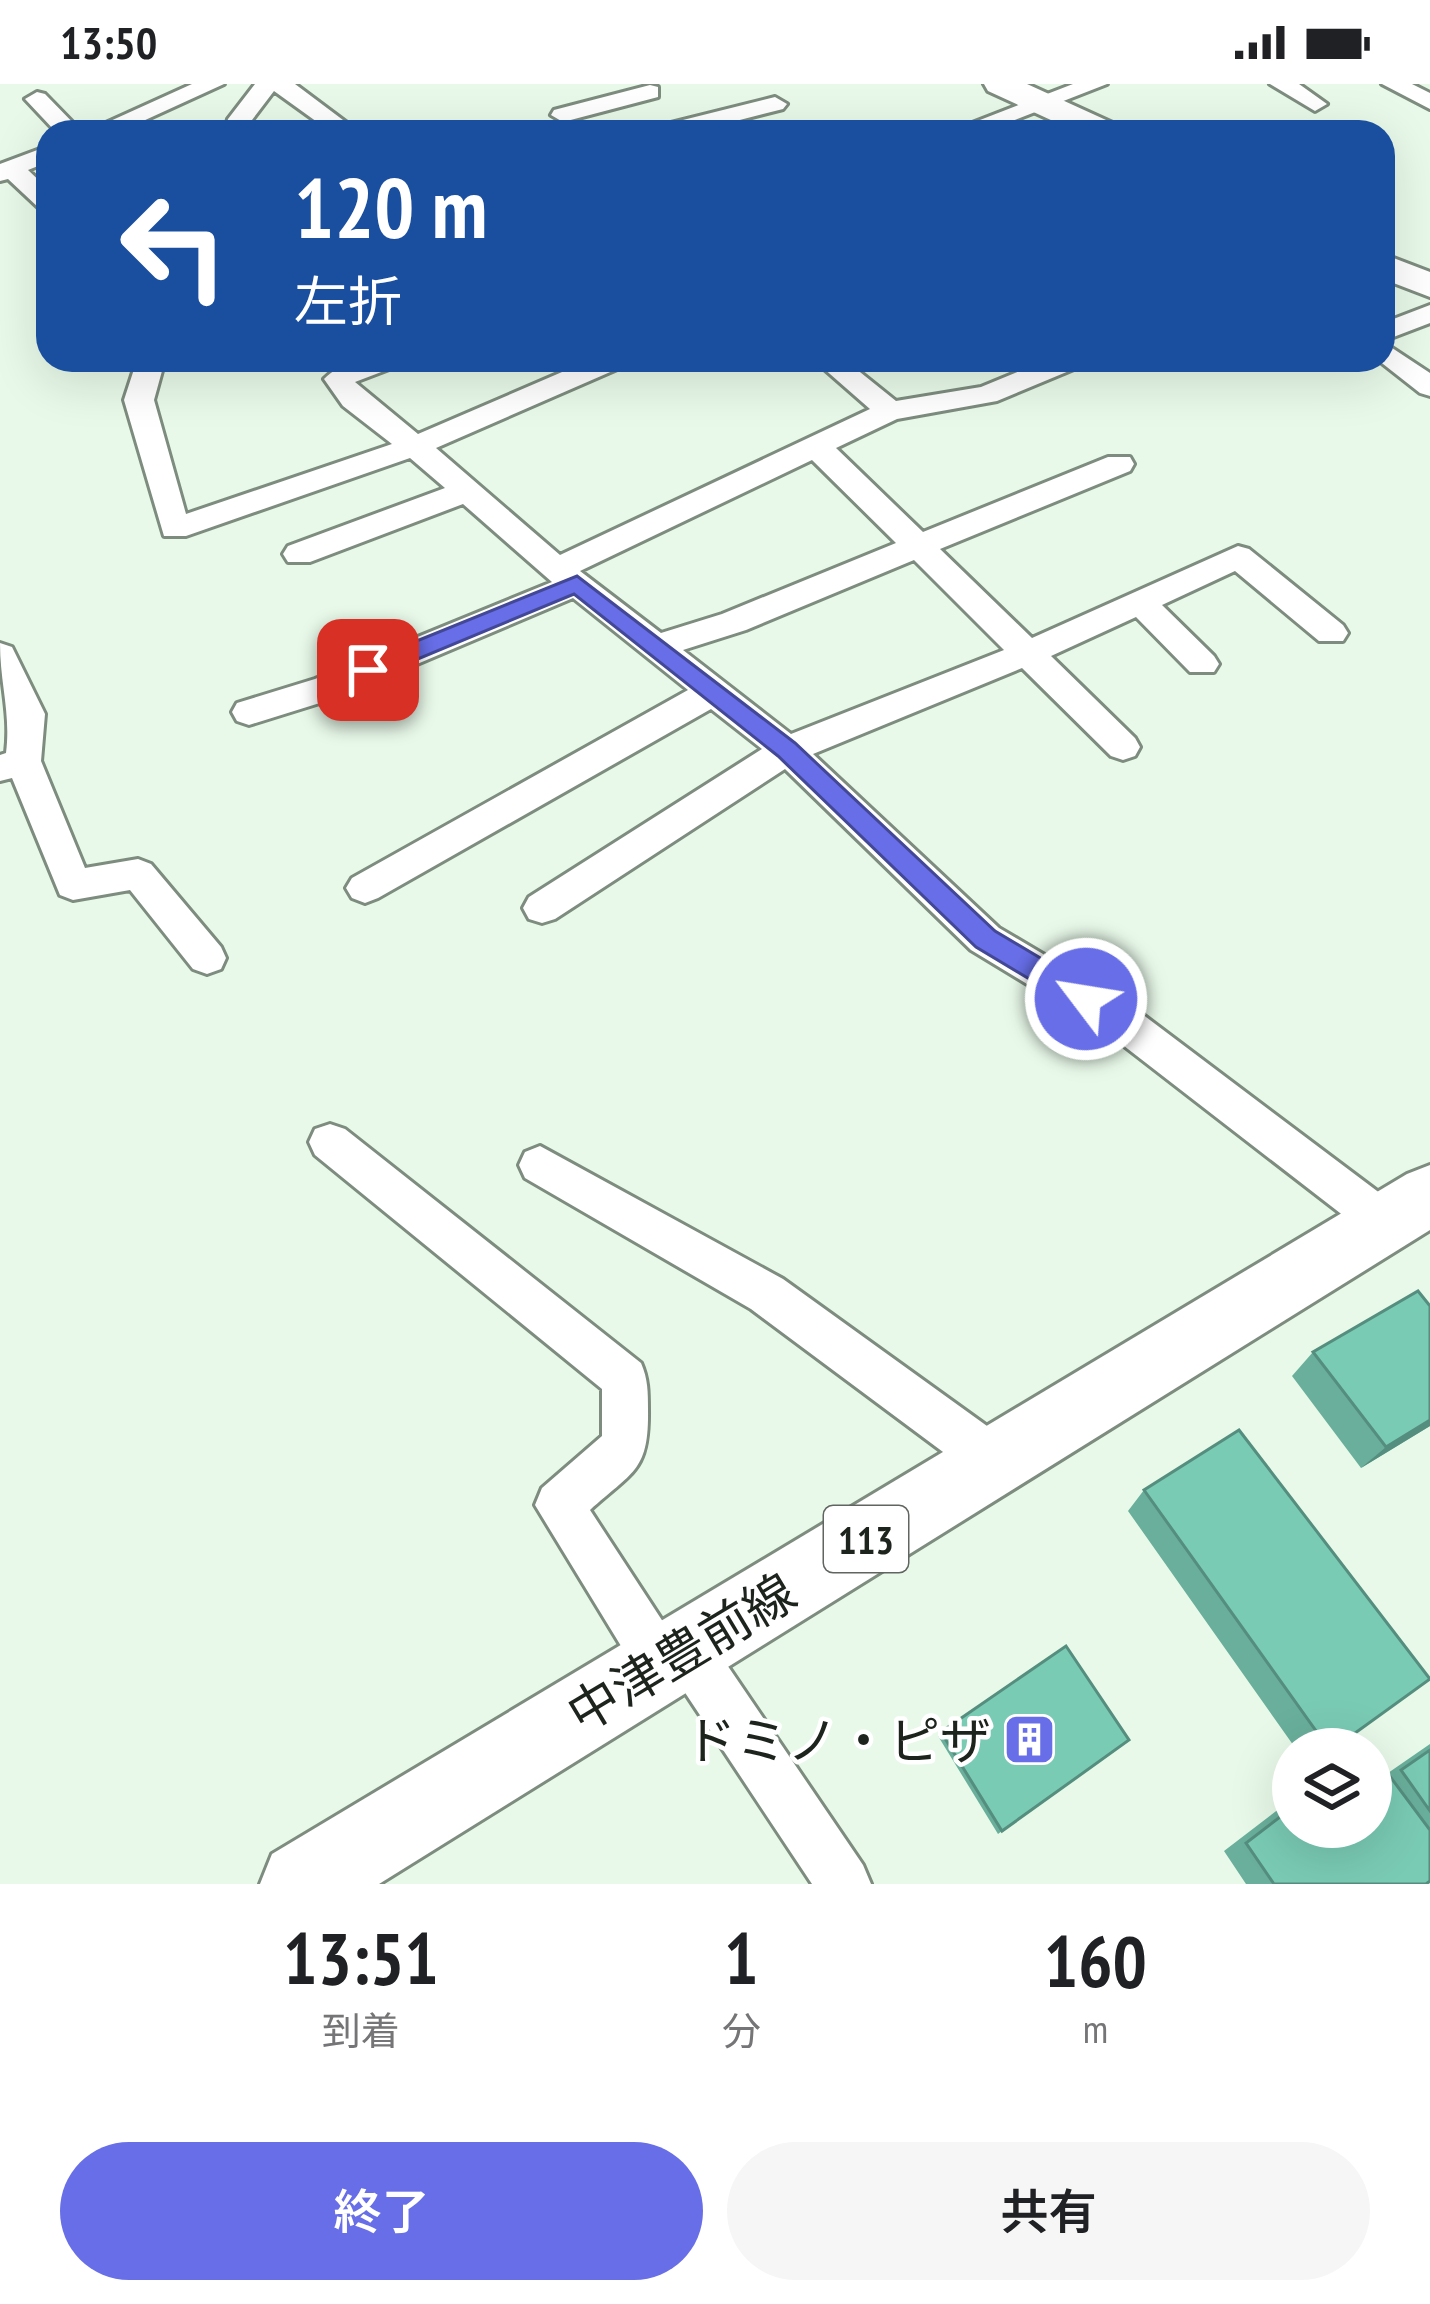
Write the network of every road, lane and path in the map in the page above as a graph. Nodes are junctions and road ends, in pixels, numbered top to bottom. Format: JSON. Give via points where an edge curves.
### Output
{"nodes":[{"id":1,"x":212,"y":84,"type":"edge"},
{"id":2,"x":267,"y":84,"type":"edge"},
{"id":3,"x":279,"y":84,"type":"edge"},
{"id":4,"x":549,"y":84,"type":"edge"},
{"id":5,"x":1000,"y":84,"type":"edge"},
{"id":6,"x":1095,"y":84,"type":"edge"},
{"id":7,"x":1282,"y":84,"type":"edge"},
{"id":8,"x":1394,"y":84,"type":"edge"},
{"id":9,"x":650,"y":92,"type":"dead end"},
{"id":10,"x":37,"y":99,"type":"dead end"},
{"id":11,"x":1430,"y":102,"type":"edge"},
{"id":12,"x":1042,"y":103,"type":"junction"},
{"id":13,"x":775,"y":104,"type":"dead end"},
{"id":14,"x":1315,"y":104,"type":"dead end"},
{"id":15,"x":58,"y":120,"type":"edge"},
{"id":16,"x":126,"y":120,"type":"edge"},
{"id":17,"x":240,"y":120,"type":"edge"},
{"id":18,"x":330,"y":120,"type":"edge"},
{"id":19,"x":568,"y":120,"type":"edge"},
{"id":20,"x":578,"y":120,"type":"edge"},
{"id":21,"x":712,"y":120,"type":"edge"},
{"id":22,"x":995,"y":120,"type":"edge"},
{"id":23,"x":1079,"y":120,"type":"edge"},
{"id":24,"x":36,"y":158,"type":"edge"},
{"id":25,"x":6,"y":170,"type":"edge"},
{"id":26,"x":36,"y":194,"type":"edge"},
{"id":27,"x":1395,"y":270,"type":"edge"},
{"id":28,"x":1430,"y":286,"type":"edge"},
{"id":29,"x":1430,"y":313,"type":"edge"},
{"id":30,"x":1395,"y":329,"type":"edge"},
{"id":31,"x":1395,"y":359,"type":"edge"},
{"id":32,"x":147,"y":372,"type":"edge"},
{"id":33,"x":356,"y":372,"type":"edge"},
{"id":34,"x":586,"y":372,"type":"edge"},
{"id":35,"x":842,"y":372,"type":"edge"},
{"id":36,"x":1041,"y":372,"type":"edge"},
{"id":37,"x":1430,"y":387,"type":"edge"},
{"id":38,"x":890,"y":411,"type":"junction"},
{"id":39,"x":415,"y":446,"type":"junction"},
{"id":40,"x":816,"y":446,"type":"junction"},
{"id":41,"x":1119,"y":464,"type":"dead end"},
{"id":42,"x":468,"y":491,"type":"junction"},
{"id":43,"x":918,"y":546,"type":"junction"},
{"id":44,"x":299,"y":554,"type":"dead end"},
{"id":45,"x":567,"y":576,"type":"junction"},
{"id":46,"x":1140,"y":602,"type":"junction"},
{"id":47,"x":1331,"y":633,"type":"dead end"},
{"id":48,"x":656,"y":647,"type":"junction"},
{"id":49,"x":1028,"y":653,"type":"junction"},
{"id":50,"x":0,"y":655,"type":"edge"},
{"id":51,"x":1202,"y":664,"type":"dead end"},
{"id":52,"x":713,"y":692,"type":"junction"},
{"id":53,"x":249,"y":712,"type":"dead end"},
{"id":54,"x":1123,"y":747,"type":"dead end"},
{"id":55,"x":787,"y":750,"type":"junction"},
{"id":56,"x":12,"y":764,"type":"edge"},
{"id":57,"x":365,"y":888,"type":"dead end"},
{"id":58,"x":542,"y":908,"type":"dead end"},
{"id":59,"x":206,"y":958,"type":"dead end"},
{"id":60,"x":330,"y":1142,"type":"dead end"},
{"id":61,"x":540,"y":1165,"type":"dead end"},
{"id":62,"x":1408,"y":1209,"type":"edge"},
{"id":63,"x":995,"y":1461,"type":"junction"},
{"id":64,"x":674,"y":1657,"type":"junction"},
{"id":65,"x":302,"y":1884,"type":"edge"},
{"id":66,"x":844,"y":1884,"type":"edge"}],
"edges":[{"from":1,"to":16,"type":"street"},
{"from":2,"to":17,"type":"street"},
{"from":3,"to":18,"type":"street"},
{"from":4,"to":19,"type":"street"},
{"from":5,"to":12,"type":"main road"},
{"from":6,"to":12,"type":"street"},
{"from":7,"to":14,"type":"street"},
{"from":8,"to":11,"type":"street"},
{"from":9,"to":20,"type":"street"},
{"from":10,"to":15,"type":"street"},
{"from":12,"to":22,"type":"street"},
{"from":12,"to":23,"type":"main road"},
{"from":13,"to":21,"type":"street"},
{"from":24,"to":25,"type":"street"},
{"from":25,"to":26,"type":"street"},
{"from":27,"to":28,"type":"main road"},
{"from":29,"to":30,"type":"street"},
{"from":31,"to":37,"type":"street"},
{"from":32,"to":39,"type":"street","via":[[139,400],[175,529]]},
{"from":33,"to":39,"type":"street","via":[[338,379],[353,400]]},
{"from":34,"to":39,"type":"street"},
{"from":35,"to":38,"type":"street"},
{"from":36,"to":38,"type":"street","via":[[987,394]]},
{"from":38,"to":40,"type":"street"},
{"from":39,"to":42,"type":"street"},
{"from":40,"to":43,"type":"street"},
{"from":40,"to":45,"type":"street"},
{"from":41,"to":43,"type":"street"},
{"from":42,"to":44,"type":"street"},
{"from":42,"to":45,"type":"street"},
{"from":43,"to":48,"type":"street"},
{"from":43,"to":49,"type":"street"},
{"from":45,"to":48,"type":"street"},
{"from":45,"to":53,"type":"street","via":[[327,688]]},
{"from":46,"to":47,"type":"street","via":[[1238,557]]},
{"from":46,"to":49,"type":"street"},
{"from":46,"to":51,"type":"street"},
{"from":48,"to":52,"type":"street"},
{"from":49,"to":54,"type":"street"},
{"from":49,"to":55,"type":"street"},
{"from":50,"to":56,"type":"street","via":[[28,714]]},
{"from":52,"to":55,"type":"street"},
{"from":52,"to":57,"type":"street"},
{"from":55,"to":58,"type":"street"},
{"from":55,"to":62,"type":"street","via":[[985,939]]},
{"from":56,"to":59,"type":"street","via":[[73,885],[138,874]]},
{"from":60,"to":64,"type":"street","via":[[625,1379],[625,1447],[559,1505]]},
{"from":61,"to":63,"type":"street","via":[[767,1294]]},
{"from":62,"to":63,"type":"main road","name":"中津豊前線","number":"113"},
{"from":63,"to":64,"type":"main road","name":"中津豊前線","number":"113"},
{"from":64,"to":65,"type":"main road","name":"中津豊前線","number":"113"},
{"from":64,"to":66,"type":"street"}]}
